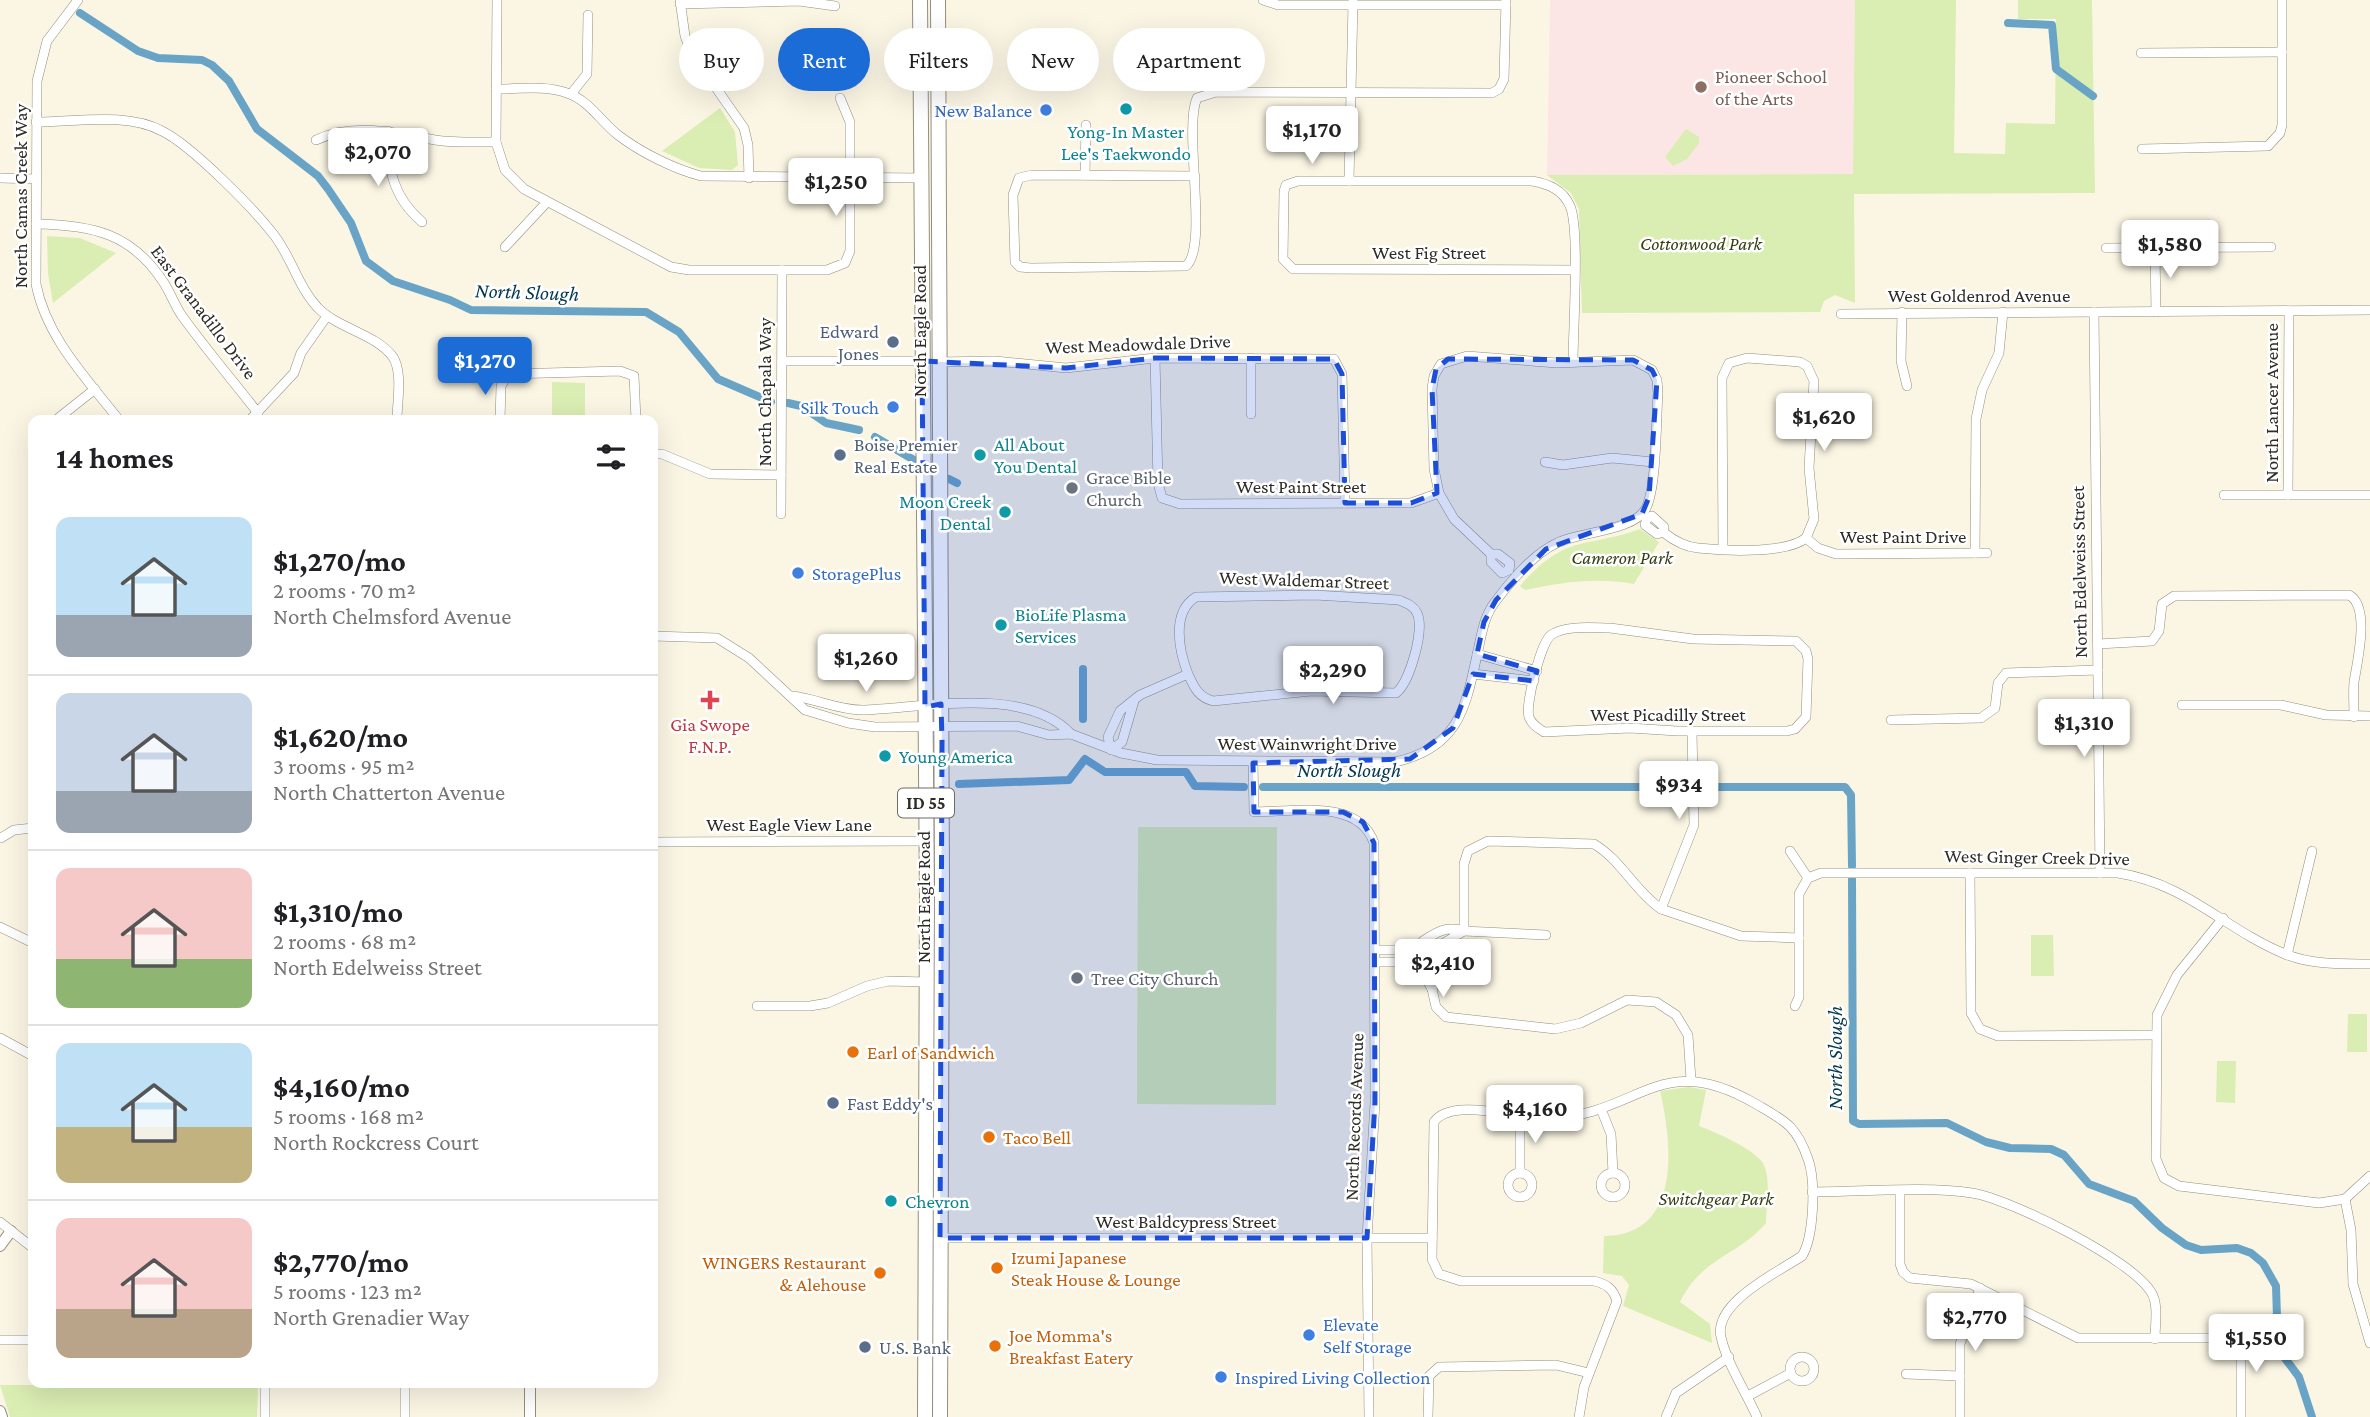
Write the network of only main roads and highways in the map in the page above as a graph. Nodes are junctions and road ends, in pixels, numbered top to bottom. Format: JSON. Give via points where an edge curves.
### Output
{"nodes":[{"id":1,"x":920,"y":0,"type":"edge"},
{"id":2,"x":938,"y":0,"type":"edge"},
{"id":3,"x":923,"y":331,"type":"junction"},
{"id":4,"x":922,"y":361,"type":"junction"},
{"id":5,"x":938,"y":362,"type":"junction"},
{"id":6,"x":938,"y":390,"type":"junction"},
{"id":7,"x":932,"y":1239,"type":"junction"},
{"id":8,"x":925,"y":1417,"type":"edge"},
{"id":9,"x":940,"y":1417,"type":"edge"}],
"edges":[{"from":1,"to":3,"type":"highway","name":"North Eagle Road","number":"ID 55"},
{"from":2,"to":5,"type":"highway","name":"North Eagle Road","number":"ID 55"},
{"from":3,"to":4,"type":"highway","name":"North Eagle Road","number":"ID 55"},
{"from":3,"to":5,"type":"highway"},
{"from":4,"to":6,"type":"highway"},
{"from":4,"to":7,"type":"highway","name":"North Eagle Road","number":"ID 55","via":[[926,1089],[932,1115]]},
{"from":5,"to":6,"type":"highway","name":"North Eagle Road","number":"ID 55"},
{"from":6,"to":7,"type":"highway","name":"North Eagle Road","number":"ID 55","via":[[942,725]]},
{"from":7,"to":8,"type":"highway","name":"North Eagle Road","number":"ID 55"},
{"from":7,"to":9,"type":"highway","name":"North Eagle Road","number":"ID 55"}]}
